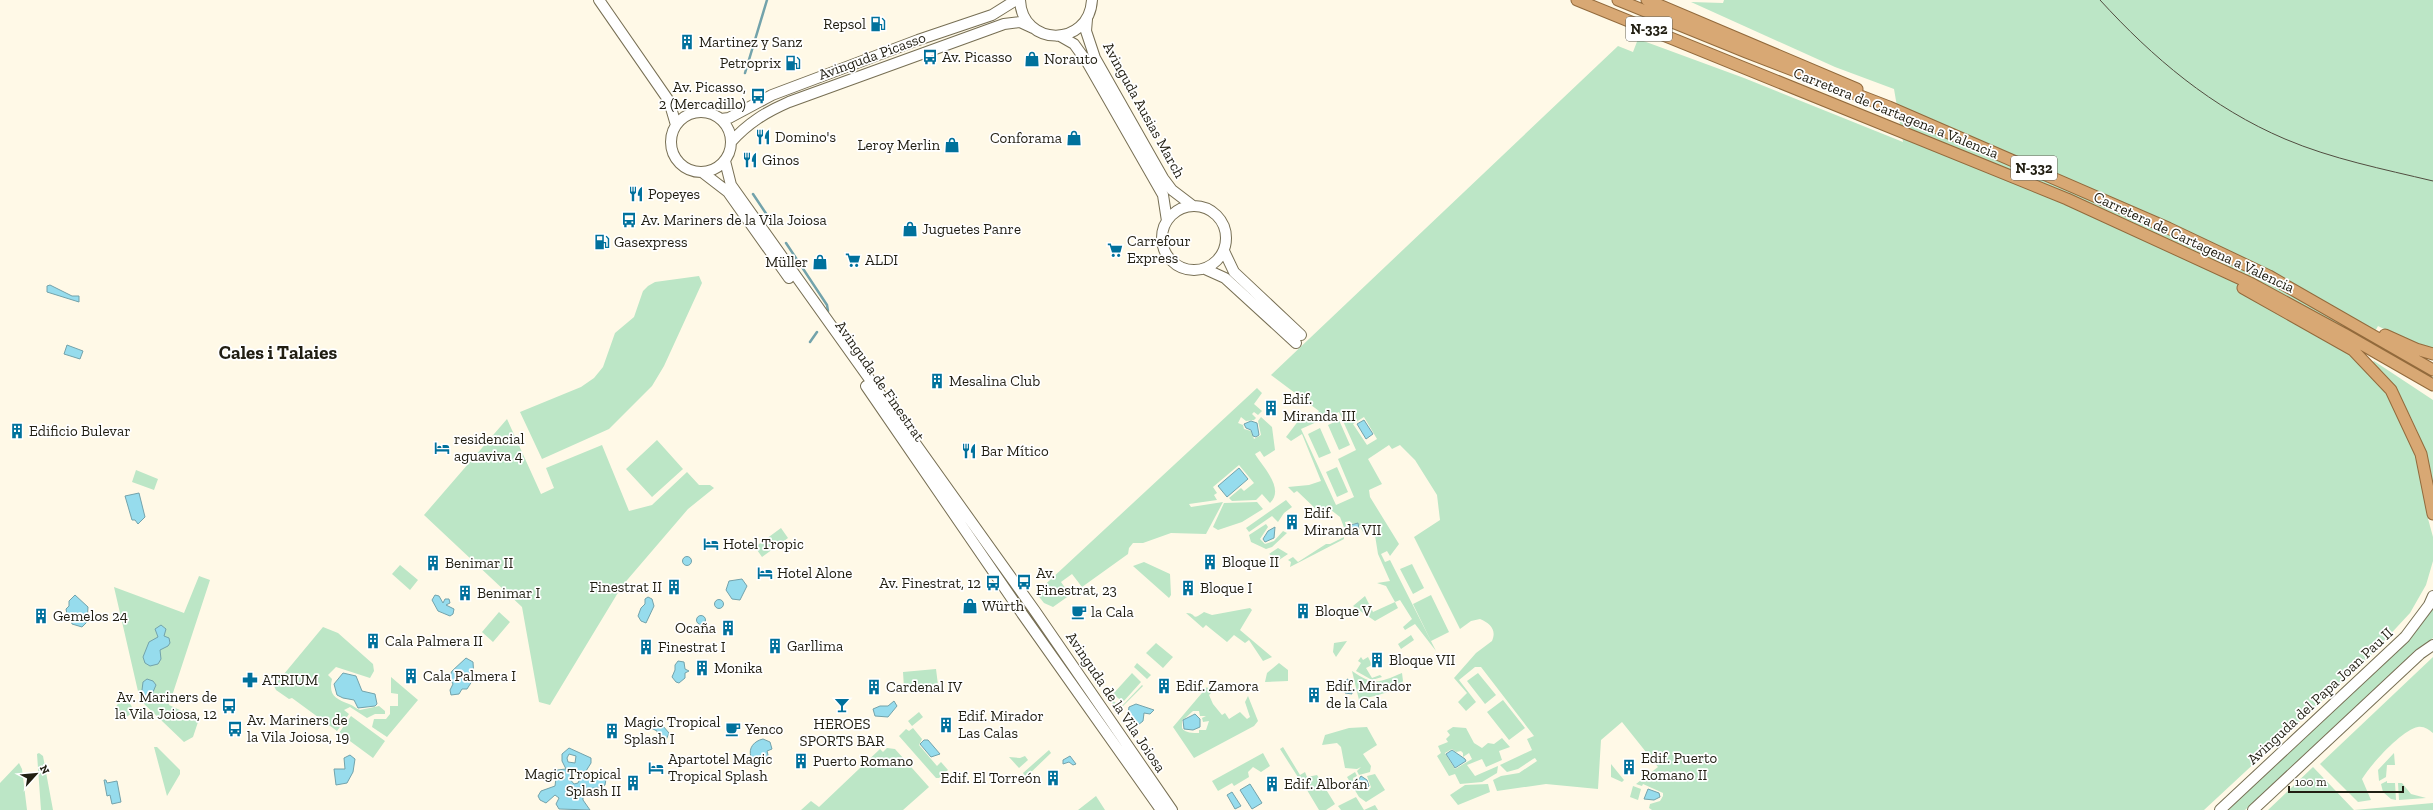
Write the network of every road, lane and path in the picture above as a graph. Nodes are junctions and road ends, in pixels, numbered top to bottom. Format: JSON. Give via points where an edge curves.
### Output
{"nodes":[{"id":1,"x":599,"y":0,"type":"edge"},
{"id":2,"x":1016,"y":0,"type":"edge"},
{"id":3,"x":1020,"y":0,"type":"edge"},
{"id":4,"x":1092,"y":0,"type":"edge"},
{"id":5,"x":1577,"y":0,"type":"edge"},
{"id":6,"x":1618,"y":0,"type":"edge"},
{"id":7,"x":1647,"y":0,"type":"edge"},
{"id":8,"x":1087,"y":19,"type":"junction"},
{"id":9,"x":1033,"y":28,"type":"junction"},
{"id":10,"x":1060,"y":36,"type":"junction"},
{"id":11,"x":668,"y":101,"type":"junction"},
{"id":12,"x":1889,"y":107,"type":"junction"},
{"id":13,"x":690,"y":114,"type":"junction"},
{"id":14,"x":721,"y":120,"type":"junction"},
{"id":15,"x":676,"y":124,"type":"junction"},
{"id":16,"x":731,"y":142,"type":"junction"},
{"id":17,"x":725,"y":161,"type":"junction"},
{"id":18,"x":702,"y":172,"type":"junction"},
{"id":19,"x":1193,"y":206,"type":"junction"},
{"id":20,"x":1167,"y":221,"type":"junction"},
{"id":21,"x":2161,"y":241,"type":"junction"},
{"id":22,"x":1224,"y":251,"type":"junction"},
{"id":23,"x":1205,"y":268,"type":"junction"},
{"id":24,"x":2269,"y":276,"type":"junction"},
{"id":25,"x":2433,"y":354,"type":"edge"},
{"id":26,"x":2433,"y":370,"type":"edge"},
{"id":27,"x":2433,"y":386,"type":"edge"},
{"id":28,"x":2433,"y":514,"type":"edge"},
{"id":29,"x":2433,"y":596,"type":"edge"},
{"id":30,"x":1035,"y":610,"type":"joint"},
{"id":31,"x":1024,"y":616,"type":"joint"},
{"id":32,"x":2433,"y":644,"type":"edge"},
{"id":33,"x":1072,"y":677,"type":"junction"},
{"id":34,"x":1161,"y":810,"type":"edge"},
{"id":35,"x":1172,"y":810,"type":"edge"},
{"id":36,"x":2220,"y":810,"type":"edge"},
{"id":37,"x":2253,"y":810,"type":"edge"}],
"edges":[{"from":1,"to":11,"type":"main road"},
{"from":2,"to":14,"type":"main road","name":"Avinguda Picasso","via":[[992,15],[772,95],[730,118]]},
{"from":3,"to":9,"type":"main road","via":[[1025,19]]},
{"from":4,"to":8,"type":"main road","name":"Avinguda Ausias March"},
{"from":5,"to":21,"type":"highway","name":"Carretera de Cartagena a Valencia","number":"N-332","via":[[2012,176]]},
{"from":6,"to":12,"type":"highway","name":"Carretera de Cartagena a Valencia","number":"N-332"},
{"from":7,"to":12,"type":"highway","via":[[1845,82]]},
{"from":8,"to":10,"type":"main road","via":[[1070,33]]},
{"from":8,"to":19,"type":"main road","name":"Avinguda Ausias March","via":[[1086,31],[1095,58],[1163,178],[1172,190]]},
{"from":9,"to":10,"type":"main road","name":"Avinguda Picasso","via":[[1041,33]]},
{"from":9,"to":16,"type":"main road","name":"Avinguda Picasso","via":[[1020,22],[1004,24],[789,102],[766,112],[745,126]]},
{"from":10,"to":20,"type":"main road","name":"Avinguda Ausias March","via":[[1074,44],[1095,76],[1164,195]]},
{"from":11,"to":13,"type":"main road"},
{"from":11,"to":15,"type":"main road"},
{"from":12,"to":24,"type":"highway","name":"Carretera de Cartagena a Valencia","number":"N-332","via":[[2113,203]]},
{"from":13,"to":14,"type":"main road","via":[[707,113]]},
{"from":13,"to":15,"type":"main road"},
{"from":14,"to":16,"type":"main road","via":[[729,130]]},
{"from":15,"to":18,"type":"main road","via":[[671,137],[674,155],[684,167]]},
{"from":16,"to":17,"type":"main road"},
{"from":17,"to":18,"type":"main road","via":[[717,168]]},
{"from":17,"to":30,"type":"main road","name":"Avinguda de Finestrat","via":[[726,172],[738,195]]},
{"from":18,"to":31,"type":"main road","name":"Avinguda de Finestrat","via":[[728,192]]},
{"from":19,"to":20,"type":"main road","via":[[1178,210]]},
{"from":19,"to":22,"type":"main road","via":[[1207,209],[1219,218],[1226,231]]},
{"from":20,"to":23,"type":"main road","via":[[1162,241],[1168,257],[1182,268]]},
{"from":21,"to":27,"type":"highway","name":"Carretera de Cartagena a Valencia","number":"N-332","via":[[2292,305]]},
{"from":21,"to":28,"type":"highway","via":[[2353,350],[2375,371],[2391,390],[2414,435],[2421,454]]},
{"from":22,"to":23,"type":"main road","via":[[1216,262]]},
{"from":22,"to":23,"type":"main road","via":[[1234,272],[1299,339],[1225,278]]},
{"from":24,"to":25,"type":"highway","via":[[2336,308],[2388,337],[2416,350]]},
{"from":24,"to":26,"type":"highway","name":"Carretera de Cartagena a Valencia","number":"N-332"},
{"from":29,"to":36,"type":"main road","name":"Avinguda del Papa Joan Pau II","via":[[2405,637]]},
{"from":30,"to":33,"type":"main road","name":"Avinguda de la Vila Joiosa","via":[[1069,662]]},
{"from":31,"to":33,"type":"main road","name":"Avinguda de la Vila Joiosa"},
{"from":32,"to":37,"type":"main road"},
{"from":33,"to":34,"type":"main road","name":"Avinguda de la Vila Joiosa"},
{"from":33,"to":35,"type":"main road","name":"Avinguda de la Vila Joiosa"}]}
